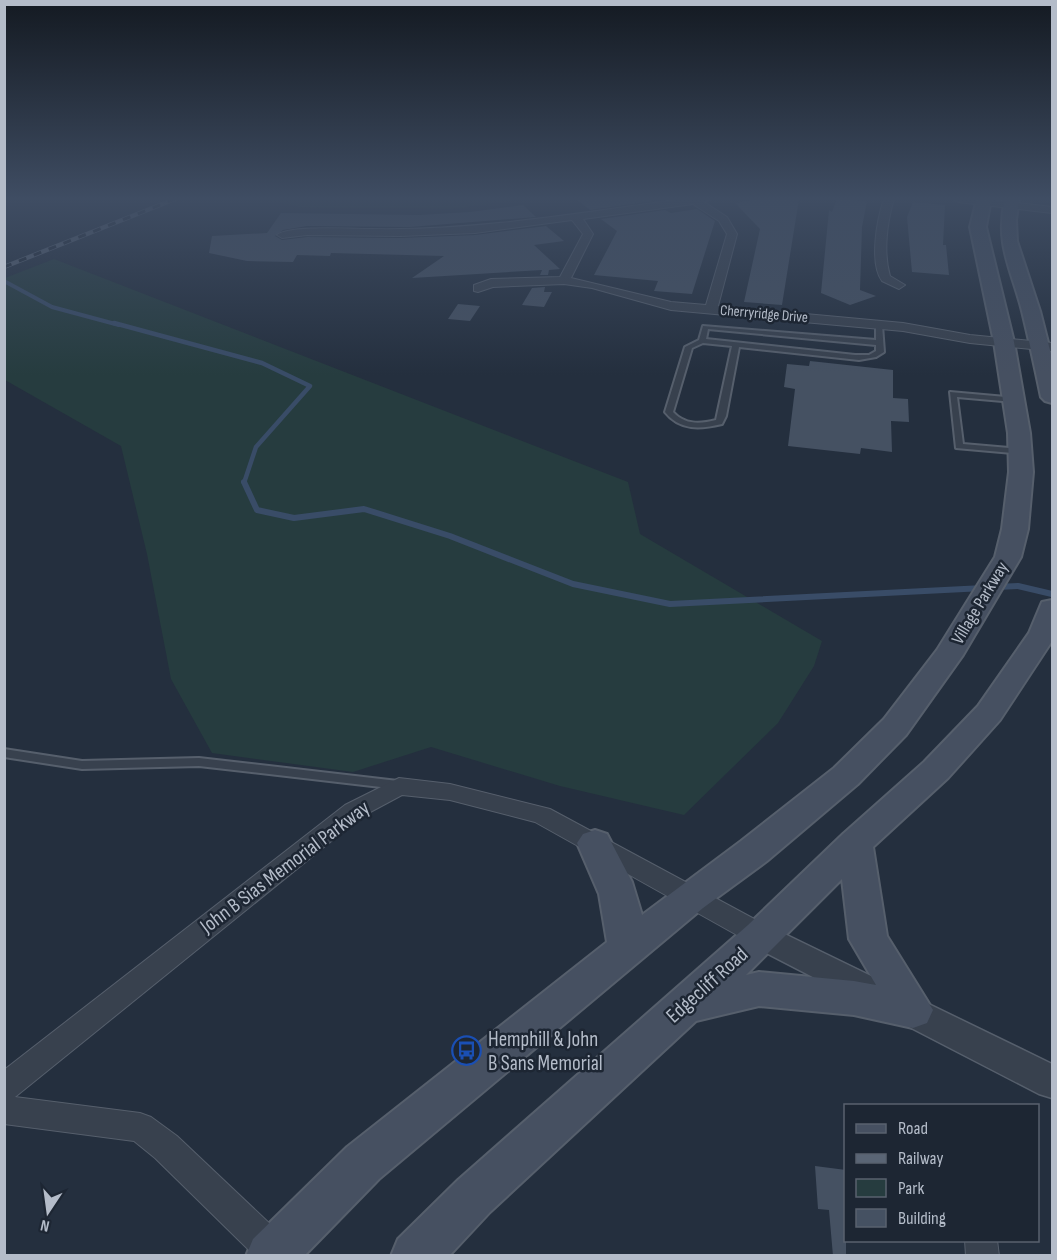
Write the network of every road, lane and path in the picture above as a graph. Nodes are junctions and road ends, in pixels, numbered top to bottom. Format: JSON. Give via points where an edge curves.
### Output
{"nodes":[{"id":1,"x":576,"y":258,"type":"edge"},
{"id":2,"x":725,"y":258,"type":"edge"},
{"id":3,"x":883,"y":258,"type":"edge"},
{"id":4,"x":985,"y":258,"type":"edge"},
{"id":5,"x":1015,"y":258,"type":"edge"},
{"id":6,"x":564,"y":280,"type":"junction"},
{"id":7,"x":899,"y":285,"type":"dead end"},
{"id":8,"x":478,"y":288,"type":"dead end"},
{"id":9,"x":711,"y":309,"type":"junction"},
{"id":10,"x":879,"y":325,"type":"junction"},
{"id":11,"x":702,"y":341,"type":"junction"},
{"id":12,"x":1004,"y":342,"type":"junction"},
{"id":13,"x":880,"y":343,"type":"junction"},
{"id":14,"x":736,"y":345,"type":"junction"},
{"id":15,"x":1046,"y":346,"type":"edge"},
{"id":16,"x":1053,"y":397,"type":"edge"},
{"id":17,"x":1014,"y":400,"type":"junction"},
{"id":18,"x":1020,"y":452,"type":"junction"},
{"id":19,"x":1053,"y":608,"type":"edge"},
{"id":20,"x":4,"y":753,"type":"edge"},
{"id":21,"x":399,"y":786,"type":"junction"},
{"id":22,"x":595,"y":843,"type":"junction"},
{"id":23,"x":855,"y":843,"type":"junction"},
{"id":24,"x":690,"y":898,"type":"junction"},
{"id":25,"x":762,"y":936,"type":"junction"},
{"id":26,"x":627,"y":950,"type":"junction"},
{"id":27,"x":684,"y":1006,"type":"junction"},
{"id":28,"x":913,"y":1010,"type":"junction"},
{"id":29,"x":1053,"y":1082,"type":"edge"},
{"id":30,"x":4,"y":1088,"type":"edge"},
{"id":31,"x":4,"y":1110,"type":"edge"},
{"id":32,"x":272,"y":1253,"type":"edge"},
{"id":33,"x":415,"y":1256,"type":"edge"}],
"edges":[{"from":1,"to":6,"type":"street"},
{"from":2,"to":9,"type":"street"},
{"from":3,"to":7,"type":"street","via":[[883,273]]},
{"from":4,"to":12,"type":"main road","name":"Village Parkway"},
{"from":5,"to":15,"type":"main road"},
{"from":6,"to":8,"type":"street","name":"Cherryridge Drive","via":[[491,283]]},
{"from":6,"to":9,"type":"street","name":"Cherryridge Drive","via":[[662,304]]},
{"from":9,"to":10,"type":"street","name":"Cherryridge Drive"},
{"from":10,"to":12,"type":"street","name":"Cherryridge Drive"},
{"from":10,"to":13,"type":"lane"},
{"from":11,"to":13,"type":"lane","via":[[705,327]]},
{"from":11,"to":14,"type":"lane"},
{"from":11,"to":14,"type":"lane","via":[[689,347],[669,412],[674,420],[690,425],[719,422]]},
{"from":12,"to":15,"type":"street","name":"Cherryridge Drive"},
{"from":12,"to":17,"type":"main road","name":"Village Parkway"},
{"from":13,"to":14,"type":"lane","via":[[880,352],[864,358]]},
{"from":15,"to":16,"type":"main road"},
{"from":17,"to":18,"type":"main road","name":"Village Parkway"},
{"from":17,"to":18,"type":"lane","via":[[953,394],[959,446]]},
{"from":18,"to":24,"type":"main road","name":"Village Parkway","via":[[1015,529],[1008,557],[931,680],[895,727],[846,776],[754,852]]},
{"from":19,"to":23,"type":"main road","via":[[1043,634],[989,713],[936,770]]},
{"from":20,"to":21,"type":"lane","via":[[82,765],[199,762]]},
{"from":21,"to":22,"type":"street","via":[[450,792],[542,815]]},
{"from":21,"to":30,"type":"street","name":"John B Sias Memorial Parkway","via":[[353,811]]},
{"from":22,"to":24,"type":"street"},
{"from":22,"to":26,"type":"main road","via":[[614,878],[623,907]]},
{"from":23,"to":25,"type":"main road"},
{"from":23,"to":28,"type":"main road","via":[[868,939]]},
{"from":24,"to":25,"type":"street"},
{"from":24,"to":26,"type":"main road"},
{"from":25,"to":27,"type":"main road","name":"Edgecliff Road"},
{"from":25,"to":28,"type":"street","name":"Edgecliff Road"},
{"from":26,"to":32,"type":"main road","via":[[363,1163]]},
{"from":27,"to":28,"type":"main road","via":[[759,989],[842,996]]},
{"from":27,"to":33,"type":"main road","name":"Edgecliff Road","via":[[474,1196]]},
{"from":28,"to":29,"type":"street","name":"Edgecliff Road"},
{"from":31,"to":32,"type":"street","via":[[140,1127],[166,1147]]}]}
